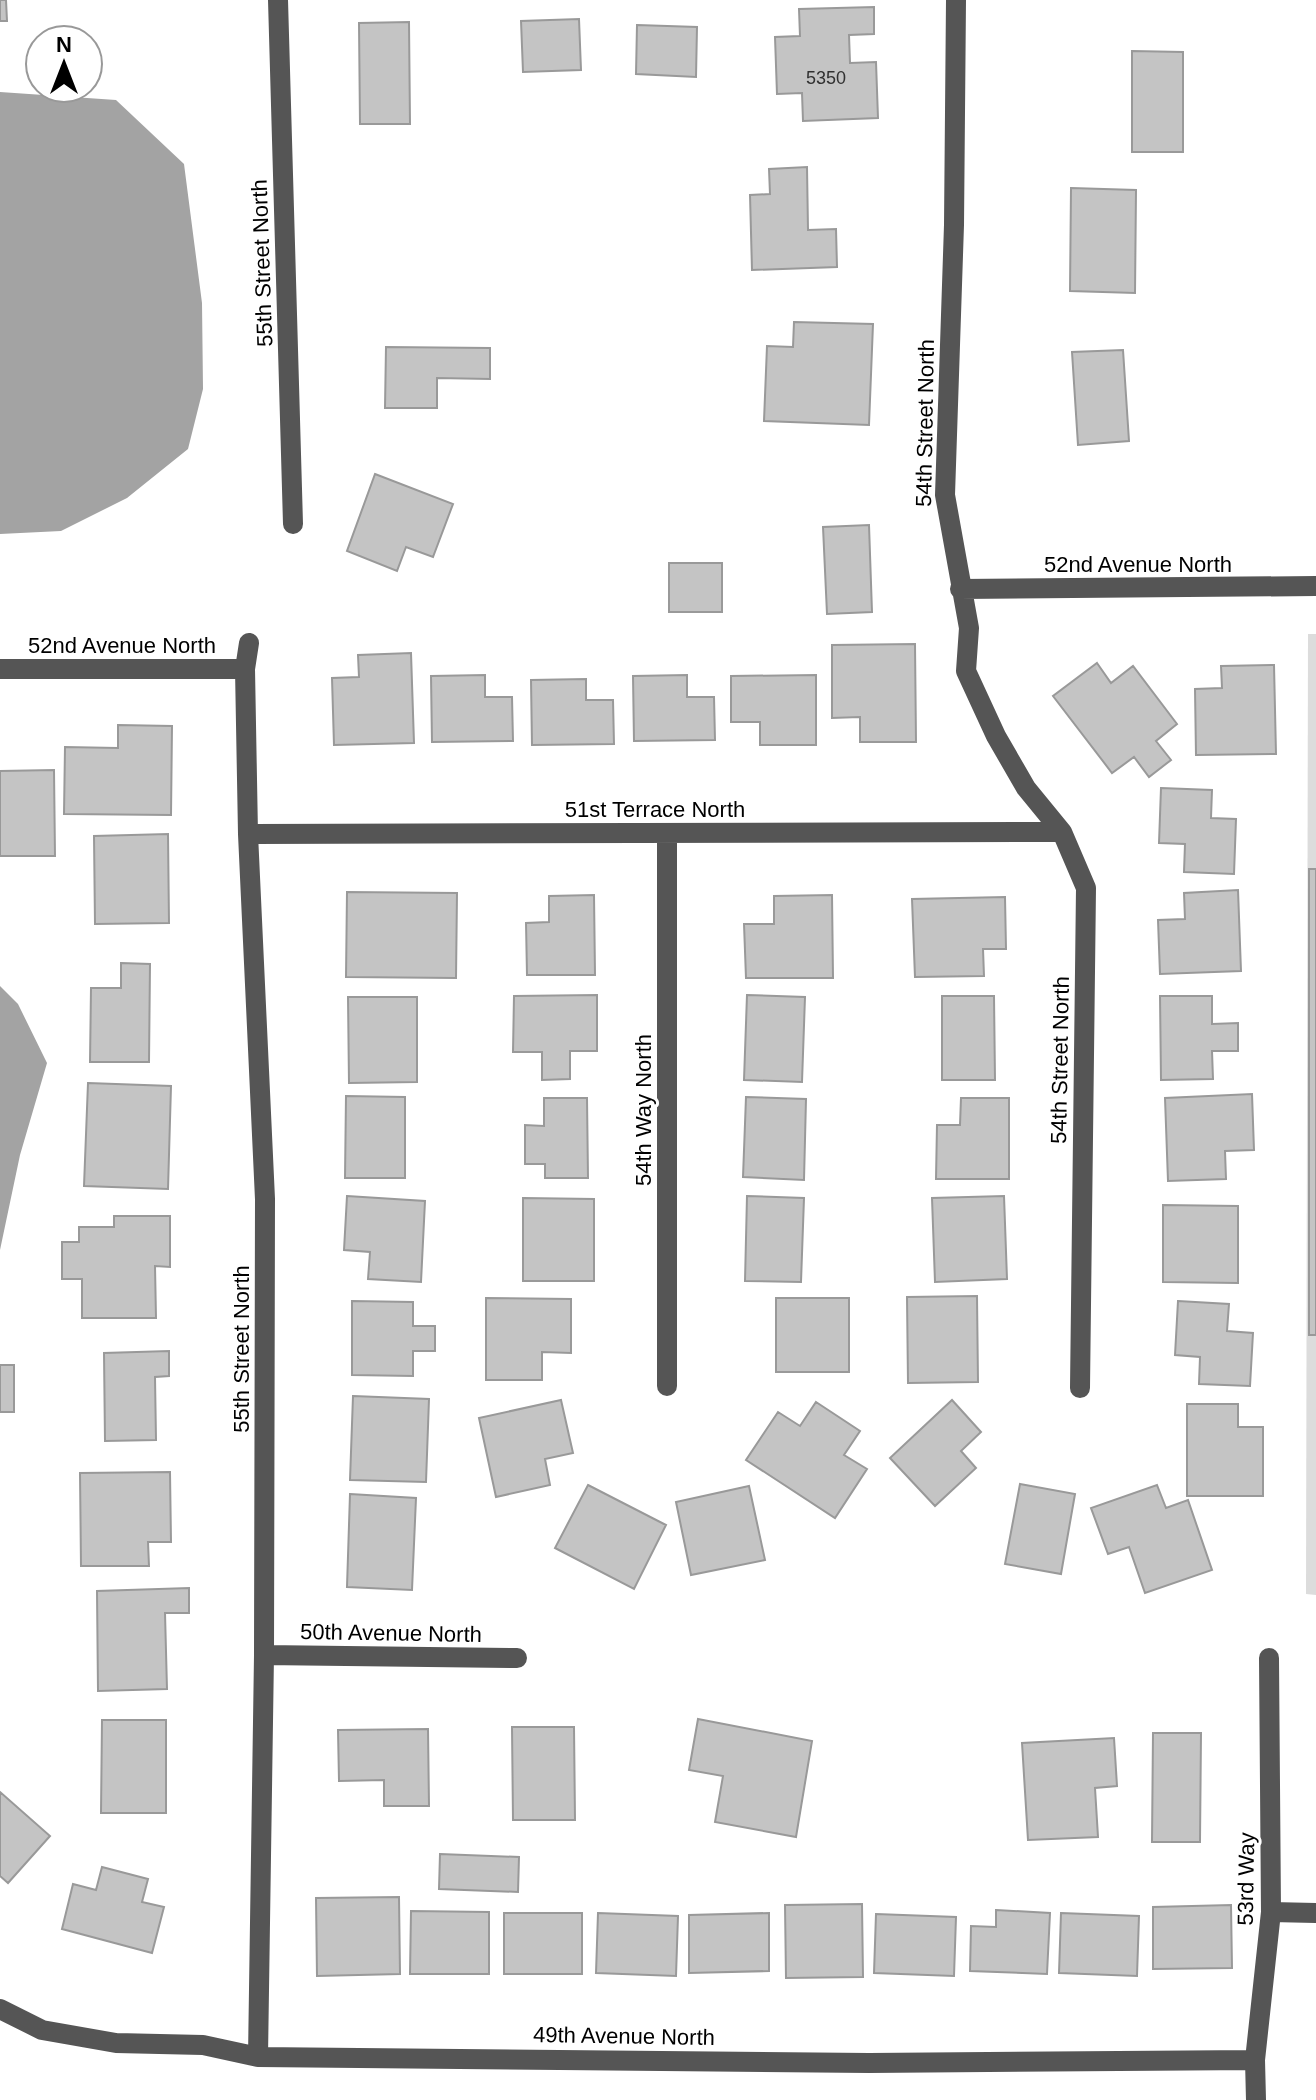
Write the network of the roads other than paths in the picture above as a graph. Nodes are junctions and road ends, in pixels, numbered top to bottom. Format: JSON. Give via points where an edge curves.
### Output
{"nodes":[{"id":1,"x":278,"y":0,"type":"edge"},
{"id":2,"x":956,"y":0,"type":"edge"},
{"id":3,"x":293,"y":524,"type":"dead end"},
{"id":4,"x":1316,"y":586,"type":"edge"},
{"id":5,"x":960,"y":589,"type":"junction"},
{"id":6,"x":249,"y":643,"type":"dead end"},
{"id":7,"x":0,"y":669,"type":"edge"},
{"id":8,"x":245,"y":669,"type":"junction"},
{"id":9,"x":1062,"y":832,"type":"junction"},
{"id":10,"x":667,"y":833,"type":"junction"},
{"id":11,"x":248,"y":834,"type":"junction"},
{"id":12,"x":667,"y":1386,"type":"dead end"},
{"id":13,"x":1080,"y":1388,"type":"dead end"},
{"id":14,"x":264,"y":1655,"type":"junction"},
{"id":15,"x":517,"y":1658,"type":"dead end"},
{"id":16,"x":1269,"y":1658,"type":"dead end"},
{"id":17,"x":1271,"y":1912,"type":"junction"},
{"id":18,"x":1316,"y":1913,"type":"edge"},
{"id":19,"x":0,"y":2009,"type":"edge"},
{"id":20,"x":258,"y":2057,"type":"junction"},
{"id":21,"x":1255,"y":2060,"type":"junction"},
{"id":22,"x":1256,"y":2100,"type":"edge"}],
"edges":[{"from":1,"to":3,"type":"street","name":"55th Street North"},
{"from":2,"to":5,"type":"street","name":"54th Street North","via":[[945,495]]},
{"from":4,"to":5,"type":"street","name":"52nd Avenue North"},
{"from":5,"to":9,"type":"street","name":"54th Street North","via":[[969,628],[966,671],[1026,788]]},
{"from":6,"to":8,"type":"street","name":"55th Street North"},
{"from":7,"to":8,"type":"street","name":"52nd Avenue North"},
{"from":8,"to":11,"type":"street","name":"55th Street North"},
{"from":9,"to":10,"type":"street","name":"51st Terrace North"},
{"from":9,"to":13,"type":"street","name":"54th Street North","via":[[1086,888]]},
{"from":10,"to":11,"type":"street","name":"51st Terrace North"},
{"from":10,"to":12,"type":"street","name":"54th Way North"},
{"from":11,"to":14,"type":"street","name":"55th Street North","via":[[265,1199]]},
{"from":14,"to":15,"type":"street","name":"50th Avenue North"},
{"from":14,"to":20,"type":"street","name":"55th Street North"},
{"from":16,"to":17,"type":"street","name":"53rd Way"},
{"from":17,"to":18,"type":"street"},
{"from":17,"to":21,"type":"street","name":"53rd Way"},
{"from":19,"to":20,"type":"street","name":"49th Avenue North","via":[[42,2030],[116,2043],[203,2045]]},
{"from":20,"to":21,"type":"street","name":"49th Avenue North","via":[[869,2063]]},
{"from":21,"to":22,"type":"street","name":"53rd Way"}]}
